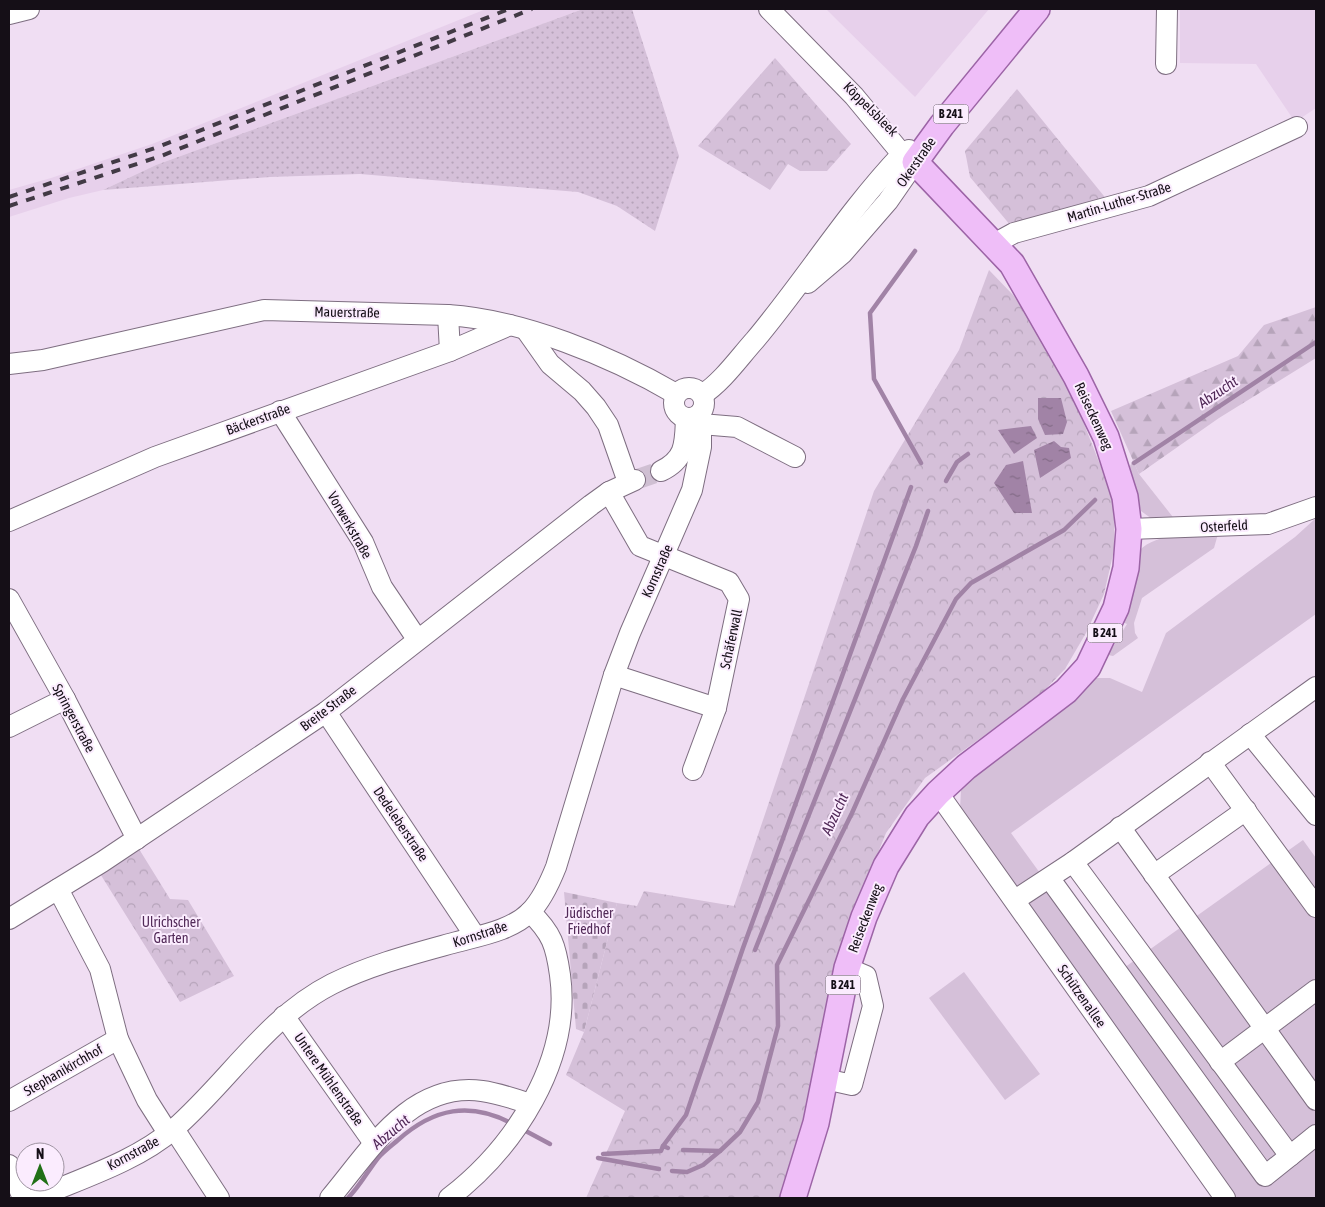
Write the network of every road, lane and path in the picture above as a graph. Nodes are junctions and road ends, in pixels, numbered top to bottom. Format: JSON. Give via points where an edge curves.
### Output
{"nodes":[{"id":1,"x":29,"y":9,"type":"edge"},
{"id":2,"x":769,"y":9,"type":"edge"},
{"id":3,"x":1027,"y":9,"type":"edge"},
{"id":4,"x":1037,"y":9,"type":"edge"},
{"id":5,"x":1167,"y":9,"type":"edge"},
{"id":6,"x":9,"y":14,"type":"edge"},
{"id":7,"x":1166,"y":64,"type":"dead end"},
{"id":8,"x":1297,"y":127,"type":"dead end"},
{"id":9,"x":909,"y":158,"type":"junction"},
{"id":10,"x":992,"y":245,"type":"junction"},
{"id":11,"x":448,"y":315,"type":"junction"},
{"id":12,"x":518,"y":327,"type":"junction"},
{"id":13,"x":450,"y":351,"type":"junction"},
{"id":14,"x":9,"y":364,"type":"edge"},
{"id":15,"x":280,"y":411,"type":"junction"},
{"id":16,"x":697,"y":412,"type":"junction"},
{"id":17,"x":795,"y":457,"type":"dead end"},
{"id":18,"x":661,"y":471,"type":"tunnel mouth"},
{"id":19,"x":609,"y":492,"type":"junction"},
{"id":20,"x":1316,"y":507,"type":"edge"},
{"id":21,"x":9,"y":521,"type":"edge"},
{"id":22,"x":1129,"y":538,"type":"junction"},
{"id":23,"x":663,"y":555,"type":"junction"},
{"id":24,"x":11,"y":608,"type":"edge"},
{"id":25,"x":417,"y":640,"type":"junction"},
{"id":26,"x":614,"y":675,"type":"junction"},
{"id":27,"x":1316,"y":687,"type":"edge"},
{"id":28,"x":65,"y":698,"type":"junction"},
{"id":29,"x":716,"y":708,"type":"junction"},
{"id":30,"x":326,"y":712,"type":"junction"},
{"id":31,"x":9,"y":727,"type":"edge"},
{"id":32,"x":1250,"y":734,"type":"junction"},
{"id":33,"x":1210,"y":762,"type":"junction"},
{"id":34,"x":693,"y":770,"type":"dead end"},
{"id":35,"x":938,"y":793,"type":"junction"},
{"id":36,"x":1246,"y":810,"type":"junction"},
{"id":37,"x":1316,"y":815,"type":"edge"},
{"id":38,"x":1120,"y":828,"type":"junction"},
{"id":39,"x":137,"y":839,"type":"junction"},
{"id":40,"x":1073,"y":862,"type":"junction"},
{"id":41,"x":1154,"y":875,"type":"junction"},
{"id":42,"x":1050,"y":879,"type":"junction"},
{"id":43,"x":58,"y":889,"type":"junction"},
{"id":44,"x":1015,"y":900,"type":"junction"},
{"id":45,"x":1316,"y":907,"type":"edge"},
{"id":46,"x":530,"y":912,"type":"junction"},
{"id":47,"x":9,"y":919,"type":"edge"},
{"id":48,"x":476,"y":936,"type":"junction"},
{"id":49,"x":847,"y":968,"type":"junction"},
{"id":50,"x":1316,"y":990,"type":"edge"},
{"id":51,"x":284,"y":1016,"type":"junction"},
{"id":52,"x":1265,"y":1028,"type":"junction"},
{"id":53,"x":118,"y":1040,"type":"junction"},
{"id":54,"x":1220,"y":1062,"type":"junction"},
{"id":55,"x":825,"y":1079,"type":"junction"},
{"id":56,"x":1316,"y":1100,"type":"edge"},
{"id":57,"x":9,"y":1101,"type":"edge"},
{"id":58,"x":522,"y":1117,"type":"junction"},
{"id":59,"x":171,"y":1131,"type":"junction"},
{"id":60,"x":1316,"y":1135,"type":"edge"},
{"id":61,"x":373,"y":1142,"type":"junction"},
{"id":62,"x":1290,"y":1156,"type":"junction"},
{"id":63,"x":9,"y":1165,"type":"edge"},
{"id":64,"x":23,"y":1198,"type":"edge"},
{"id":65,"x":36,"y":1198,"type":"edge"},
{"id":66,"x":219,"y":1198,"type":"edge"},
{"id":67,"x":330,"y":1198,"type":"edge"},
{"id":68,"x":449,"y":1198,"type":"edge"},
{"id":69,"x":793,"y":1198,"type":"edge"},
{"id":70,"x":1225,"y":1198,"type":"edge"}],
"edges":[{"from":1,"to":6,"type":"street"},
{"from":2,"to":9,"type":"street","name":"Köppelsbleek","via":[[831,73],[868,103]]},
{"from":3,"to":9,"type":"main road","name":"Okerstraße","number":"B 241"},
{"from":4,"to":9,"type":"main road","name":"Okerstraße","number":"B 241","via":[[942,125]]},
{"from":5,"to":7,"type":"street"},
{"from":8,"to":10,"type":"street","name":"Martin-Luther-Straße","via":[[1149,196],[1014,233]]},
{"from":9,"to":10,"type":"main road","name":"Reiseckenweg","number":"B 241","via":[[937,198],[958,209]]},
{"from":9,"to":16,"type":"street","name":"Okerstraße","via":[[842,254],[784,304]]},
{"from":10,"to":22,"type":"main road","name":"Reiseckenweg","number":"B 241","via":[[1019,288],[1029,296],[1076,376],[1106,437],[1125,497]]},
{"from":11,"to":12,"type":"street","name":"Mauerstraße","via":[[471,316]]},
{"from":11,"to":13,"type":"street"},
{"from":11,"to":14,"type":"street","name":"Mauerstraße","via":[[264,310],[44,360]]},
{"from":12,"to":13,"type":"street","name":"Bäckerstraße"},
{"from":12,"to":16,"type":"street","name":"Mauerstraße","via":[[610,359],[676,394],[674,409],[678,414]]},
{"from":12,"to":19,"type":"street","name":"Breite Straße","via":[[550,364],[582,391],[608,426],[632,481]]},
{"from":13,"to":15,"type":"street","name":"Bäckerstraße"},
{"from":15,"to":21,"type":"street","name":"Bäckerstraße","via":[[155,456]]},
{"from":15,"to":25,"type":"street","name":"Vorwerkstraße","via":[[363,542],[382,587]]},
{"from":16,"to":17,"type":"street","via":[[737,427]]},
{"from":16,"to":18,"type":"street","via":[[678,461]]},
{"from":16,"to":23,"type":"street","name":"Kornstraße","via":[[701,447],[692,490]]},
{"from":19,"to":23,"type":"street","name":"Schäferwall","via":[[640,546]]},
{"from":19,"to":25,"type":"street","name":"Breite Straße"},
{"from":20,"to":22,"type":"street","name":"Osterfeld","via":[[1268,524]]},
{"from":22,"to":35,"type":"main road","name":"Reiseckenweg","number":"B 241","via":[[1121,593],[1088,667],[1066,691],[966,767]]},
{"from":23,"to":26,"type":"street","name":"Kornstraße"},
{"from":23,"to":29,"type":"street","name":"Schäferwall","via":[[729,582],[739,599]]},
{"from":24,"to":28,"type":"street","name":"Springerstraße"},
{"from":25,"to":30,"type":"street","name":"Breite Straße"},
{"from":26,"to":29,"type":"street"},
{"from":26,"to":46,"type":"street","name":"Kornstraße","via":[[556,867]]},
{"from":27,"to":32,"type":"street"},
{"from":28,"to":31,"type":"street"},
{"from":28,"to":39,"type":"street","name":"Springerstraße"},
{"from":29,"to":34,"type":"street","name":"Schäferwall"},
{"from":30,"to":39,"type":"street","name":"Breite Straße"},
{"from":30,"to":48,"type":"street","name":"Dedeleberstraße"},
{"from":32,"to":33,"type":"street"},
{"from":32,"to":37,"type":"street"},
{"from":33,"to":36,"type":"street"},
{"from":33,"to":38,"type":"street"},
{"from":35,"to":44,"type":"street","name":"Schützenallee"},
{"from":35,"to":49,"type":"main road","name":"Reiseckenweg","number":"B 241","via":[[918,816],[886,866]]},
{"from":36,"to":41,"type":"street"},
{"from":36,"to":45,"type":"street"},
{"from":38,"to":40,"type":"street"},
{"from":38,"to":41,"type":"street"},
{"from":39,"to":43,"type":"street","name":"Breite Straße"},
{"from":40,"to":42,"type":"street"},
{"from":40,"to":54,"type":"street"},
{"from":41,"to":52,"type":"street"},
{"from":42,"to":44,"type":"street"},
{"from":42,"to":62,"type":"street","via":[[1265,1176]]},
{"from":43,"to":47,"type":"street","name":"Breite Straße"},
{"from":43,"to":53,"type":"street","via":[[100,969]]},
{"from":44,"to":70,"type":"street","name":"Schützenallee"},
{"from":46,"to":48,"type":"street","name":"Kornstraße","via":[[511,925]]},
{"from":46,"to":58,"type":"street","via":[[549,933],[556,947],[562,1006],[555,1048]]},
{"from":48,"to":51,"type":"street","name":"Kornstraße","via":[[361,971],[331,984]]},
{"from":49,"to":55,"type":"main road","name":"Reiseckenweg","number":"B 241"},
{"from":49,"to":55,"type":"street","via":[[866,976],[873,1006],[852,1085]]},
{"from":50,"to":52,"type":"street"},
{"from":51,"to":59,"type":"street","name":"Kornstraße","via":[[211,1094]]},
{"from":51,"to":61,"type":"street","name":"Untere Mühlenstraße"},
{"from":52,"to":54,"type":"street"},
{"from":52,"to":56,"type":"street"},
{"from":53,"to":57,"type":"street","name":"Stephanikirchhof"},
{"from":53,"to":59,"type":"street","via":[[147,1100]]},
{"from":54,"to":62,"type":"street"},
{"from":55,"to":69,"type":"main road","name":"Reiseckenweg","number":"B 241","via":[[811,1142]]},
{"from":58,"to":61,"type":"street","via":[[481,1091],[448,1092],[410,1111]]},
{"from":58,"to":68,"type":"street","via":[[481,1172]]},
{"from":59,"to":65,"type":"street","name":"Kornstraße","via":[[124,1160]]},
{"from":59,"to":66,"type":"street"},
{"from":60,"to":62,"type":"street"},
{"from":61,"to":67,"type":"street"},
{"from":63,"to":64,"type":"street"}]}
